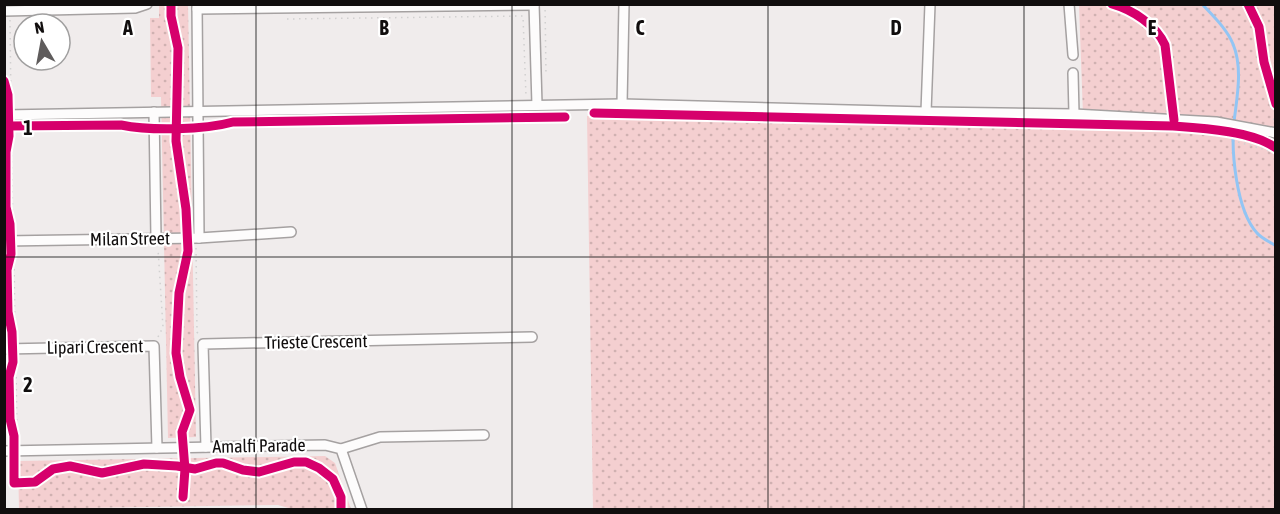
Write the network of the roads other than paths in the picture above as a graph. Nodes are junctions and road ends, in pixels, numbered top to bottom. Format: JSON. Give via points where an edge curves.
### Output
{"nodes":[{"id":1,"x":147,"y":4,"type":"edge"},
{"id":2,"x":624,"y":4,"type":"edge"},
{"id":3,"x":930,"y":4,"type":"edge"},
{"id":4,"x":1070,"y":4,"type":"edge"},
{"id":5,"x":534,"y":5,"type":"edge"},
{"id":6,"x":197,"y":7,"type":"edge"},
{"id":7,"x":6,"y":11,"type":"edge"},
{"id":8,"x":1073,"y":56,"type":"dead end"},
{"id":9,"x":1073,"y":73,"type":"dead end"},
{"id":10,"x":622,"y":104,"type":"junction"},
{"id":11,"x":537,"y":105,"type":"junction"},
{"id":12,"x":199,"y":111,"type":"junction"},
{"id":13,"x":154,"y":112,"type":"junction"},
{"id":14,"x":926,"y":112,"type":"junction"},
{"id":15,"x":1074,"y":114,"type":"junction"},
{"id":16,"x":6,"y":115,"type":"edge"},
{"id":17,"x":1275,"y":134,"type":"edge"},
{"id":18,"x":291,"y":232,"type":"dead end"},
{"id":19,"x":156,"y":237,"type":"junction"},
{"id":20,"x":199,"y":238,"type":"junction"},
{"id":21,"x":8,"y":241,"type":"edge"},
{"id":22,"x":532,"y":337,"type":"dead end"},
{"id":23,"x":9,"y":349,"type":"edge"},
{"id":24,"x":484,"y":435,"type":"dead end"},
{"id":25,"x":206,"y":447,"type":"junction"},
{"id":26,"x":158,"y":448,"type":"junction"},
{"id":27,"x":341,"y":449,"type":"junction"},
{"id":28,"x":9,"y":451,"type":"edge"},
{"id":29,"x":362,"y":510,"type":"edge"}],
"edges":[{"from":1,"to":7,"type":"street","via":[[135,8]]},
{"from":2,"to":10,"type":"street"},
{"from":3,"to":14,"type":"street"},
{"from":4,"to":8,"type":"street"},
{"from":5,"to":6,"type":"street"},
{"from":5,"to":11,"type":"street"},
{"from":6,"to":12,"type":"street"},
{"from":9,"to":15,"type":"street"},
{"from":10,"to":11,"type":"street"},
{"from":10,"to":14,"type":"street"},
{"from":11,"to":12,"type":"street"},
{"from":12,"to":13,"type":"street"},
{"from":12,"to":20,"type":"street"},
{"from":13,"to":16,"type":"street"},
{"from":13,"to":19,"type":"street"},
{"from":14,"to":15,"type":"street"},
{"from":15,"to":17,"type":"street","via":[[1216,122]]},
{"from":18,"to":20,"type":"street","name":"Milan Street"},
{"from":19,"to":20,"type":"street","name":"Milan Street"},
{"from":19,"to":21,"type":"street","name":"Milan Street"},
{"from":22,"to":25,"type":"street","name":"Trieste Crescent","via":[[203,344]]},
{"from":23,"to":26,"type":"street","name":"Lipari Crescent","via":[[154,346]]},
{"from":24,"to":27,"type":"street","via":[[380,437]]},
{"from":25,"to":26,"type":"street","name":"Amalfi Parade"},
{"from":25,"to":27,"type":"street","name":"Amalfi Parade","via":[[325,445]]},
{"from":26,"to":28,"type":"street","name":"Amalfi Parade"},
{"from":27,"to":29,"type":"street"}]}
